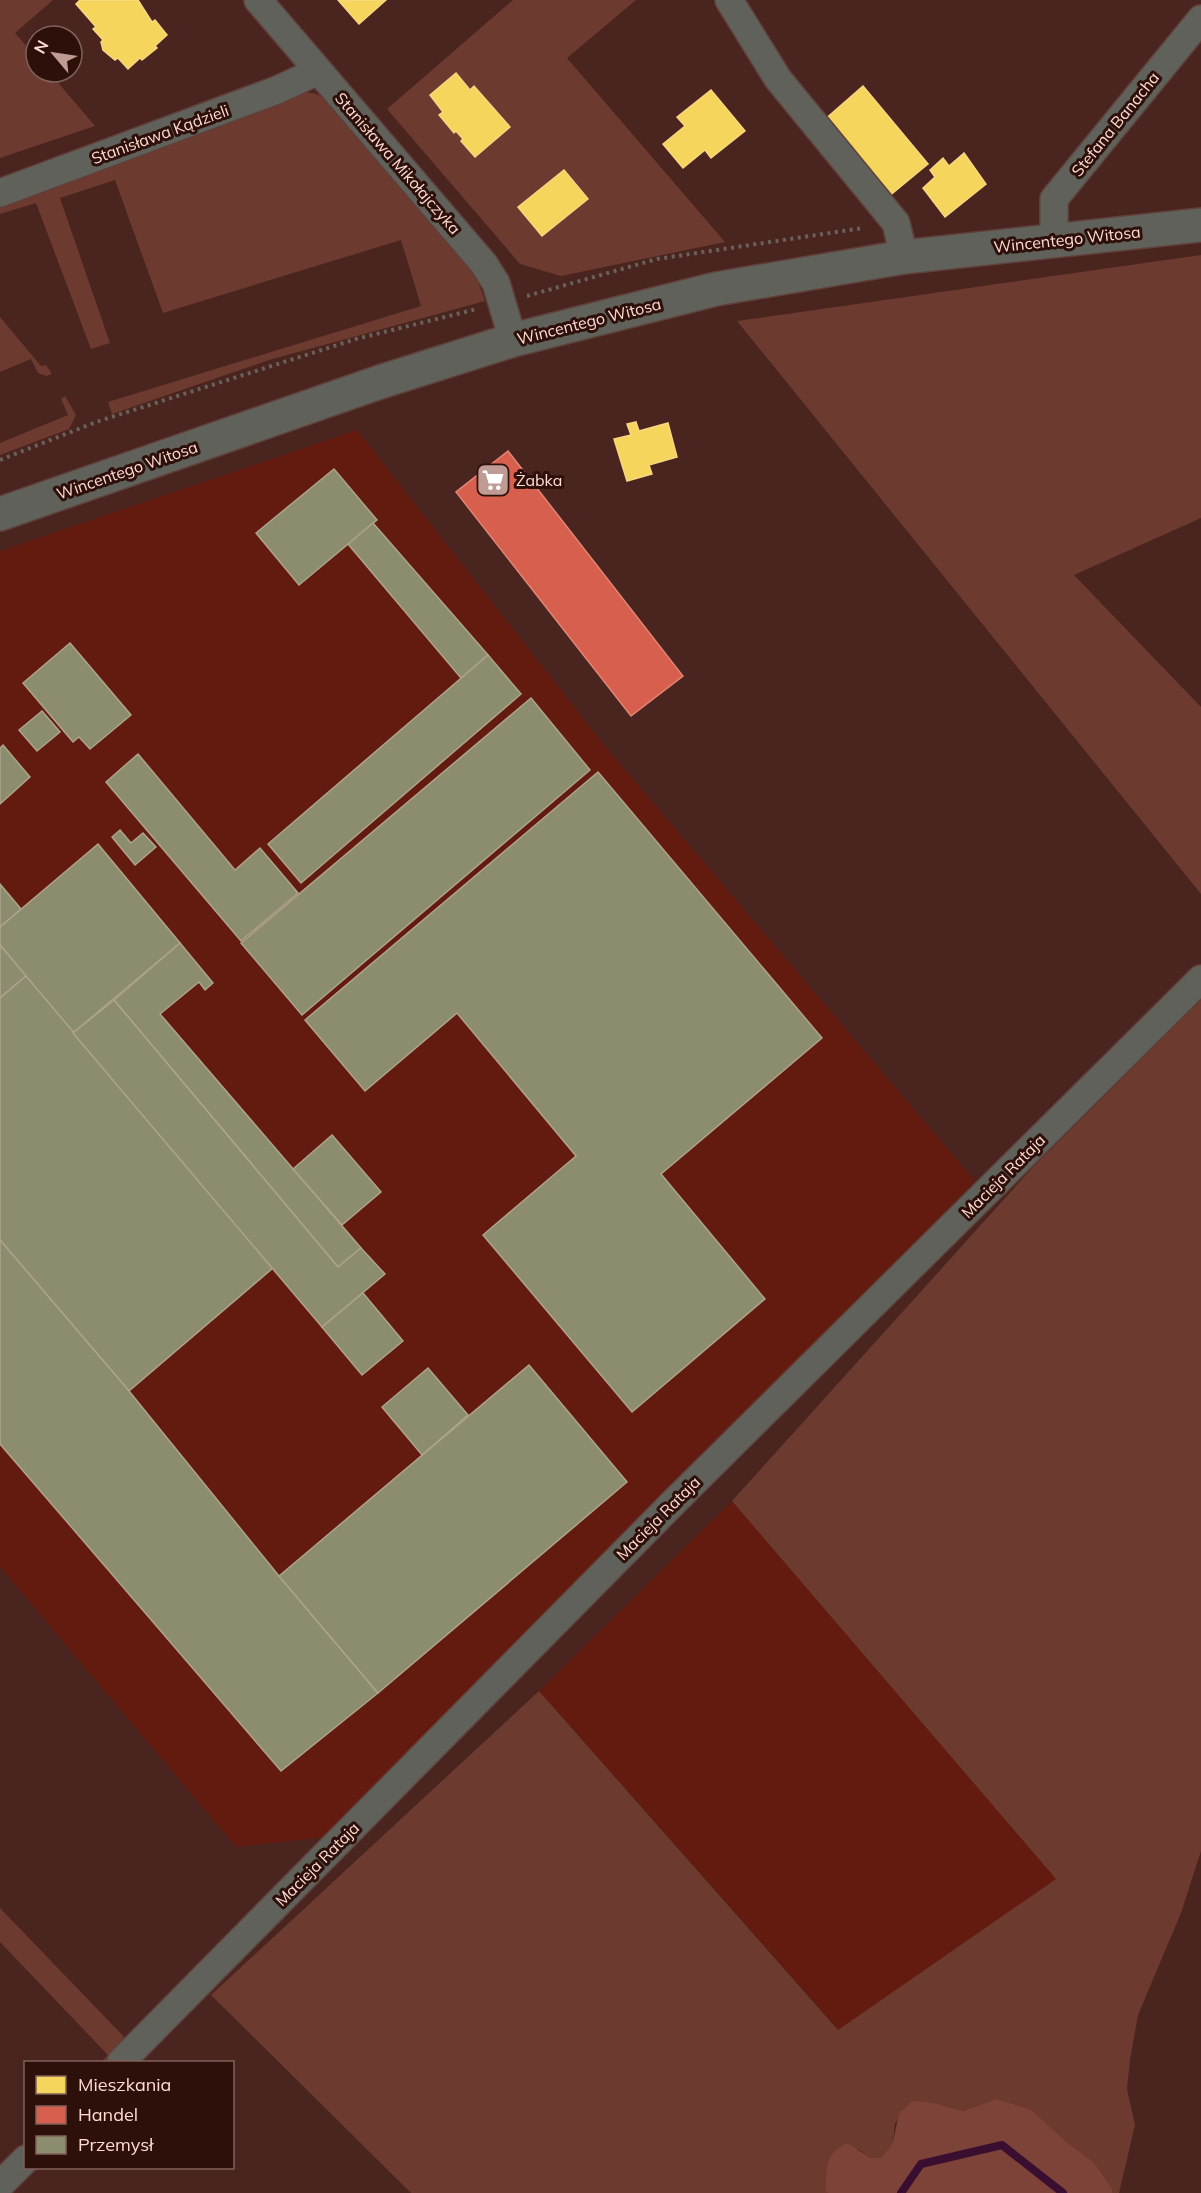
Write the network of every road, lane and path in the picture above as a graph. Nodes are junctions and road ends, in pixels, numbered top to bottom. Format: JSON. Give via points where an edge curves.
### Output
{"nodes":[{"id":1,"x":258,"y":0,"type":"edge"},
{"id":2,"x":729,"y":0,"type":"edge"},
{"id":3,"x":1201,"y":19,"type":"edge"},
{"id":4,"x":318,"y":71,"type":"junction"},
{"id":5,"x":0,"y":193,"type":"edge"},
{"id":6,"x":1201,"y":225,"type":"edge"},
{"id":7,"x":1054,"y":239,"type":"junction"},
{"id":8,"x":904,"y":257,"type":"junction"},
{"id":9,"x":513,"y":340,"type":"junction"},
{"id":10,"x":0,"y":514,"type":"edge"},
{"id":11,"x":1201,"y":979,"type":"edge"},
{"id":12,"x":122,"y":2061,"type":"edge"},
{"id":13,"x":24,"y":2161,"type":"edge"},
{"id":14,"x":0,"y":2185,"type":"edge"}],
"edges":[{"from":1,"to":4,"type":"street","name":"Stanisława Mikołajczyka"},
{"from":2,"to":8,"type":"street","via":[[778,79],[896,223]]},
{"from":3,"to":7,"type":"street","name":"Stefana Banacha","via":[[1054,200]]},
{"from":4,"to":5,"type":"street","name":"Stanisława Kądzieli","via":[[277,90]]},
{"from":4,"to":9,"type":"street","name":"Stanisława Mikołajczyka","via":[[484,264],[496,283]]},
{"from":6,"to":7,"type":"street","name":"Wincentego Witosa"},
{"from":7,"to":8,"type":"street","name":"Wincentego Witosa"},
{"from":8,"to":9,"type":"street","name":"Wincentego Witosa","via":[[716,289]]},
{"from":9,"to":10,"type":"street","name":"Wincentego Witosa"},
{"from":11,"to":12,"type":"street","name":"Macieja Rataja","via":[[664,1513]]},
{"from":13,"to":14,"type":"street"}]}
